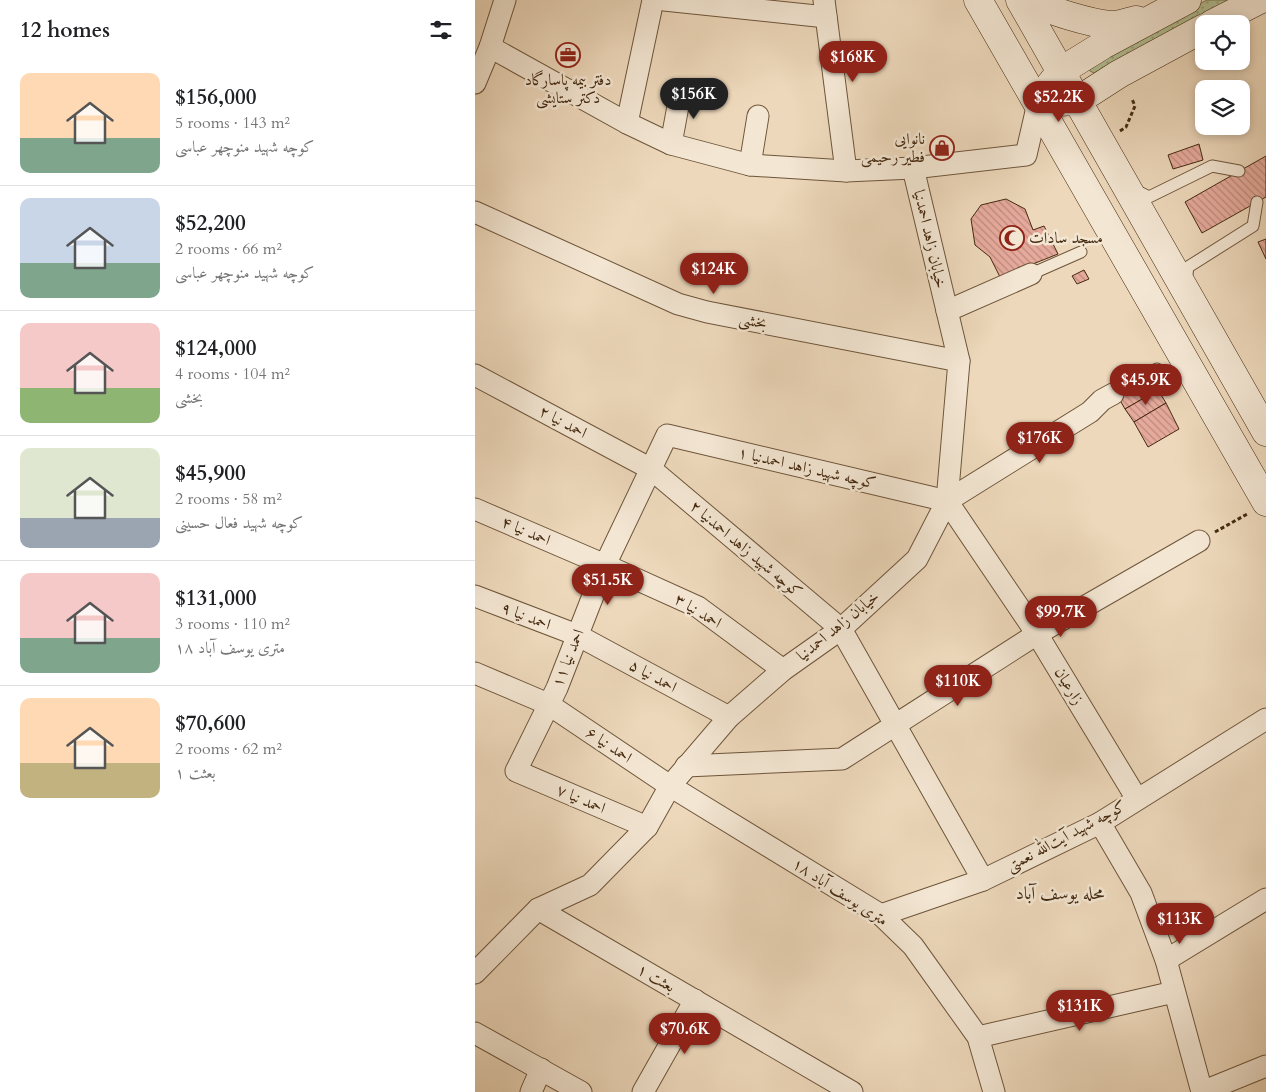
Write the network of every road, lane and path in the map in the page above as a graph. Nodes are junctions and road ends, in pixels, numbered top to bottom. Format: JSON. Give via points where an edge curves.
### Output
{"nodes":[{"id":1,"x":505,"y":0,"type":"edge"},
{"id":2,"x":653,"y":0,"type":"edge"},
{"id":3,"x":664,"y":0,"type":"edge"},
{"id":4,"x":978,"y":0,"type":"edge"},
{"id":5,"x":1020,"y":0,"type":"edge"},
{"id":6,"x":1031,"y":0,"type":"edge"},
{"id":7,"x":1187,"y":0,"type":"edge"},
{"id":8,"x":1259,"y":0,"type":"edge"},
{"id":9,"x":825,"y":8,"type":"edge"},
{"id":10,"x":1158,"y":15,"type":"junction"},
{"id":11,"x":1230,"y":15,"type":"edge"},
{"id":12,"x":1195,"y":33,"type":"edge"},
{"id":13,"x":490,"y":47,"type":"junction"},
{"id":14,"x":1061,"y":71,"type":"junction"},
{"id":15,"x":475,"y":83,"type":"edge"},
{"id":16,"x":681,"y":90,"type":"dead end"},
{"id":17,"x":1132,"y":99,"type":"dead end"},
{"id":18,"x":1077,"y":101,"type":"junction"},
{"id":19,"x":1038,"y":103,"type":"junction"},
{"id":20,"x":759,"y":116,"type":"dead end"},
{"id":21,"x":627,"y":123,"type":"junction"},
{"id":22,"x":1119,"y":131,"type":"dead end"},
{"id":23,"x":671,"y":144,"type":"junction"},
{"id":24,"x":750,"y":165,"type":"junction"},
{"id":25,"x":913,"y":168,"type":"junction"},
{"id":26,"x":846,"y":171,"type":"junction"},
{"id":27,"x":1239,"y":171,"type":"dead end"},
{"id":28,"x":1125,"y":184,"type":"junction"},
{"id":29,"x":1257,"y":202,"type":"dead end"},
{"id":30,"x":475,"y":212,"type":"edge"},
{"id":31,"x":1081,"y":252,"type":"dead end"},
{"id":32,"x":1031,"y":274,"type":"joint"},
{"id":33,"x":1185,"y":290,"type":"junction"},
{"id":34,"x":947,"y":311,"type":"junction"},
{"id":35,"x":959,"y":360,"type":"junction"},
{"id":36,"x":1157,"y":369,"type":"dead end"},
{"id":37,"x":475,"y":375,"type":"edge"},
{"id":38,"x":1113,"y":394,"type":"joint"},
{"id":39,"x":1266,"y":432,"type":"edge"},
{"id":40,"x":667,"y":435,"type":"joint"},
{"id":41,"x":651,"y":469,"type":"junction"},
{"id":42,"x":947,"y":501,"type":"junction"},
{"id":43,"x":1262,"y":505,"type":"edge"},
{"id":44,"x":475,"y":509,"type":"edge"},
{"id":45,"x":1199,"y":541,"type":"joint"},
{"id":46,"x":605,"y":565,"type":"junction"},
{"id":47,"x":475,"y":596,"type":"edge"},
{"id":48,"x":841,"y":629,"type":"junction"},
{"id":49,"x":1037,"y":634,"type":"junction"},
{"id":50,"x":577,"y":635,"type":"junction"},
{"id":51,"x":783,"y":670,"type":"junction"},
{"id":52,"x":475,"y":673,"type":"edge"},
{"id":53,"x":548,"y":704,"type":"junction"},
{"id":54,"x":729,"y":717,"type":"junction"},
{"id":55,"x":1266,"y":719,"type":"edge"},
{"id":56,"x":896,"y":726,"type":"junction"},
{"id":57,"x":686,"y":766,"type":"junction"},
{"id":58,"x":516,"y":771,"type":"joint"},
{"id":59,"x":670,"y":786,"type":"junction"},
{"id":60,"x":1137,"y":799,"type":"junction"},
{"id":61,"x":1100,"y":823,"type":"junction"},
{"id":62,"x":647,"y":827,"type":"junction"},
{"id":63,"x":983,"y":880,"type":"junction"},
{"id":64,"x":1266,"y":899,"type":"edge"},
{"id":65,"x":538,"y":909,"type":"junction"},
{"id":66,"x":881,"y":915,"type":"junction"},
{"id":67,"x":1167,"y":960,"type":"junction"},
{"id":68,"x":475,"y":973,"type":"edge"},
{"id":69,"x":1174,"y":992,"type":"junction"},
{"id":70,"x":695,"y":1000,"type":"junction"},
{"id":71,"x":475,"y":1033,"type":"edge"},
{"id":72,"x":977,"y":1037,"type":"junction"},
{"id":73,"x":1266,"y":1066,"type":"edge"},
{"id":74,"x":541,"y":1070,"type":"junction"},
{"id":75,"x":531,"y":1092,"type":"edge"},
{"id":76,"x":581,"y":1092,"type":"edge"},
{"id":77,"x":643,"y":1092,"type":"edge"},
{"id":78,"x":852,"y":1092,"type":"edge"},
{"id":79,"x":994,"y":1092,"type":"edge"},
{"id":80,"x":1202,"y":1092,"type":"edge"}],
"edges":[{"from":1,"to":13,"type":"street"},
{"from":2,"to":21,"type":"street"},
{"from":3,"to":9,"type":"street"},
{"from":4,"to":19,"type":"main road"},
{"from":5,"to":14,"type":"main road"},
{"from":6,"to":10,"type":"main road","via":[[1077,18],[1112,25]]},
{"from":7,"to":10,"type":"main road"},
{"from":8,"to":11,"type":"main road"},
{"from":9,"to":26,"type":"street"},
{"from":10,"to":14,"type":"main road"},
{"from":12,"to":18,"type":"main road"},
{"from":13,"to":15,"type":"street"},
{"from":13,"to":21,"type":"street"},
{"from":14,"to":18,"type":"main road"},
{"from":14,"to":19,"type":"main road"},
{"from":16,"to":23,"type":"street"},
{"from":17,"to":22,"type":"path","via":[[1135,106],[1126,127]]},
{"from":18,"to":19,"type":"main road"},
{"from":18,"to":28,"type":"main road"},
{"from":19,"to":25,"type":"street","via":[[1026,155]]},
{"from":19,"to":43,"type":"main road"},
{"from":20,"to":24,"type":"street"},
{"from":21,"to":23,"type":"street"},
{"from":23,"to":24,"type":"street"},
{"from":24,"to":26,"type":"street"},
{"from":25,"to":26,"type":"street"},
{"from":25,"to":34,"type":"street","name":"خیابان زاهد احمدنیا"},
{"from":27,"to":28,"type":"lane","via":[[1212,166],[1149,197]]},
{"from":28,"to":33,"type":"main road"},
{"from":29,"to":33,"type":"lane","via":[[1253,226],[1188,267]]},
{"from":30,"to":35,"type":"street","name":"بخشی","via":[[678,304]]},
{"from":31,"to":32,"type":"lane"},
{"from":32,"to":34,"type":"street"},
{"from":33,"to":39,"type":"main road"},
{"from":34,"to":35,"type":"street","name":"خیابان زاهد احمدنیا"},
{"from":35,"to":42,"type":"street","name":"خیابان زاهد احمدنیا"},
{"from":36,"to":38,"type":"lane"},
{"from":37,"to":41,"type":"street","name":"احمد نیا ۲"},
{"from":38,"to":42,"type":"street","via":[[1090,412]]},
{"from":40,"to":41,"type":"street","name":"احمد نیا ۱۱"},
{"from":40,"to":42,"type":"street","name":"کوچه شهید زاهد احمدنیا ۱"},
{"from":41,"to":46,"type":"street","name":"احمد نیا ۱۱"},
{"from":41,"to":48,"type":"street","name":"کوچه شهید زاهد احمدنیا ۲"},
{"from":42,"to":48,"type":"street","name":"خیابان زاهد احمدنیا","via":[[917,559]]},
{"from":42,"to":49,"type":"street","name":"زارعیان"},
{"from":43,"to":45,"type":"path"},
{"from":44,"to":46,"type":"street","name":"احمد نیا ۴"},
{"from":45,"to":49,"type":"street"},
{"from":46,"to":50,"type":"street","name":"احمد نیا ۱۱"},
{"from":46,"to":51,"type":"street","name":"احمد نیا ۳","via":[[698,607]]},
{"from":47,"to":50,"type":"street","name":"احمد نیا ۹"},
{"from":48,"to":51,"type":"street","name":"خیابان زاهد احمدنیا"},
{"from":48,"to":56,"type":"street"},
{"from":49,"to":56,"type":"street"},
{"from":49,"to":60,"type":"street","name":"زارعیان"},
{"from":50,"to":53,"type":"street","name":"احمد نیا ۱۱"},
{"from":50,"to":54,"type":"street","name":"احمد نیا ۵"},
{"from":51,"to":54,"type":"street","name":"خیابان زاهد احمدنیا"},
{"from":52,"to":53,"type":"street","name":"احمد نیا ۶"},
{"from":53,"to":58,"type":"street","name":"احمد نیا ۱۱"},
{"from":53,"to":59,"type":"street","name":"احمد نیا ۶"},
{"from":54,"to":57,"type":"street","name":"خیابان زاهد احمدنیا"},
{"from":55,"to":60,"type":"street","name":"کوچه شهید آیت‌الله نعمتی"},
{"from":56,"to":57,"type":"street","via":[[842,759]]},
{"from":56,"to":63,"type":"street"},
{"from":57,"to":59,"type":"street","name":"خیابان زاهد احمدنیا"},
{"from":58,"to":62,"type":"street","name":"احمد نیا ۷"},
{"from":59,"to":62,"type":"street","name":"خیابان زاهد احمدنیا"},
{"from":59,"to":66,"type":"street","name":"۱۸ متری یوسف آباد"},
{"from":60,"to":61,"type":"street","name":"کوچه شهید آیت‌الله نعمتی"},
{"from":61,"to":63,"type":"street","name":"کوچه شهید آیت‌الله نعمتی"},
{"from":61,"to":67,"type":"street","via":[[1141,893]]},
{"from":62,"to":65,"type":"street","name":"خیابان زاهد احمدنیا","via":[[590,885]]},
{"from":63,"to":66,"type":"street","name":"کوچه شهید آیت‌الله نعمتی"},
{"from":64,"to":67,"type":"street"},
{"from":65,"to":68,"type":"street","name":"خیابان زاهد احمدنیا"},
{"from":65,"to":70,"type":"street","name":"بعثت ۱"},
{"from":66,"to":72,"type":"street","name":"۱۸ متری یوسف آباد","via":[[913,946]]},
{"from":67,"to":69,"type":"street"},
{"from":69,"to":72,"type":"street"},
{"from":69,"to":80,"type":"street"},
{"from":70,"to":77,"type":"street"},
{"from":70,"to":78,"type":"street","name":"بعثت ۱"},
{"from":71,"to":74,"type":"street"},
{"from":72,"to":79,"type":"street","name":"۱۸ متری یوسف آباد"},
{"from":73,"to":80,"type":"street"},
{"from":74,"to":75,"type":"street"},
{"from":74,"to":76,"type":"street"}]}
